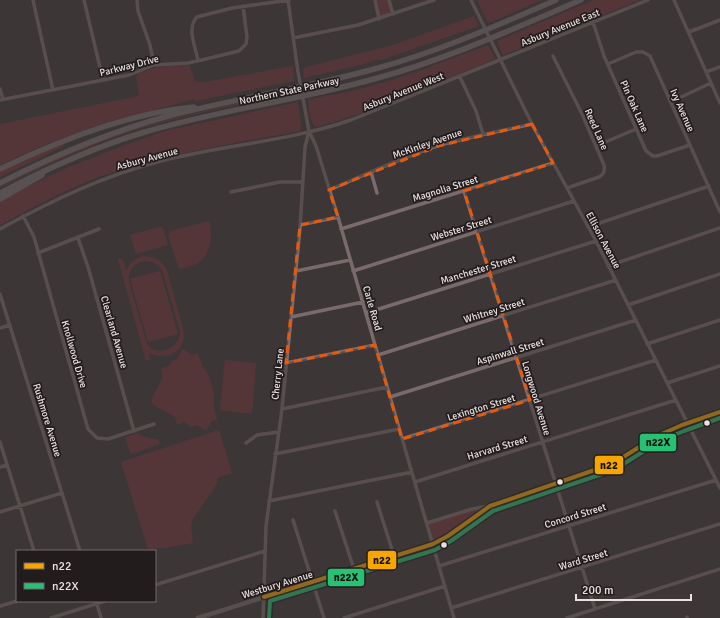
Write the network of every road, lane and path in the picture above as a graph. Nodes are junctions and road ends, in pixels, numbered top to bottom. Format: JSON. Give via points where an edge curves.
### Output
{"nodes":[{"id":1,"x":33,"y":0,"type":"edge"},
{"id":2,"x":84,"y":0,"type":"edge"},
{"id":3,"x":137,"y":0,"type":"edge"},
{"id":4,"x":288,"y":0,"type":"edge"},
{"id":5,"x":375,"y":0,"type":"edge"},
{"id":6,"x":390,"y":0,"type":"edge"},
{"id":7,"x":434,"y":0,"type":"edge"},
{"id":8,"x":471,"y":0,"type":"edge"},
{"id":9,"x":556,"y":0,"type":"edge"},
{"id":10,"x":581,"y":0,"type":"edge"},
{"id":11,"x":648,"y":0,"type":"edge"},
{"id":12,"x":674,"y":0,"type":"edge"},
{"id":13,"x":243,"y":6,"type":"junction"},
{"id":14,"x":393,"y":14,"type":"junction"},
{"id":15,"x":379,"y":19,"type":"junction"},
{"id":16,"x":720,"y":20,"type":"edge"},
{"id":17,"x":594,"y":22,"type":"junction"},
{"id":18,"x":689,"y":32,"type":"junction"},
{"id":19,"x":293,"y":38,"type":"junction"},
{"id":20,"x":553,"y":56,"type":"dead end"},
{"id":21,"x":501,"y":60,"type":"junction"},
{"id":22,"x":198,"y":61,"type":"junction"},
{"id":23,"x":608,"y":64,"type":"junction"},
{"id":24,"x":154,"y":65,"type":"junction"},
{"id":25,"x":720,"y":67,"type":"edge"},
{"id":26,"x":706,"y":72,"type":"junction"},
{"id":27,"x":460,"y":77,"type":"junction"},
{"id":28,"x":103,"y":80,"type":"junction"},
{"id":29,"x":711,"y":83,"type":"junction"},
{"id":30,"x":0,"y":89,"type":"edge"},
{"id":31,"x":53,"y":90,"type":"junction"},
{"id":32,"x":1,"y":100,"type":"edge"},
{"id":33,"x":670,"y":101,"type":"junction"},
{"id":34,"x":720,"y":103,"type":"edge"},
{"id":35,"x":214,"y":106,"type":"junction"},
{"id":36,"x":532,"y":124,"type":"junction"},
{"id":37,"x":636,"y":129,"type":"junction"},
{"id":38,"x":309,"y":131,"type":"junction"},
{"id":39,"x":483,"y":134,"type":"junction"},
{"id":40,"x":690,"y":145,"type":"junction"},
{"id":41,"x":596,"y":146,"type":"junction"},
{"id":42,"x":553,"y":163,"type":"junction"},
{"id":43,"x":56,"y":165,"type":"junction"},
{"id":44,"x":0,"y":169,"type":"edge"},
{"id":45,"x":371,"y":172,"type":"junction"},
{"id":46,"x":303,"y":182,"type":"junction"},
{"id":47,"x":0,"y":183,"type":"edge"},
{"id":48,"x":709,"y":186,"type":"junction"},
{"id":49,"x":567,"y":188,"type":"junction"},
{"id":50,"x":329,"y":190,"type":"junction"},
{"id":51,"x":464,"y":191,"type":"junction"},
{"id":52,"x":231,"y":192,"type":"dead end"},
{"id":53,"x":0,"y":193,"type":"edge"},
{"id":54,"x":377,"y":194,"type":"dead end"},
{"id":55,"x":0,"y":199,"type":"edge"},
{"id":56,"x":574,"y":202,"type":"junction"},
{"id":57,"x":720,"y":212,"type":"edge"},
{"id":58,"x":23,"y":216,"type":"junction"},
{"id":59,"x":338,"y":217,"type":"junction"},
{"id":60,"x":300,"y":225,"type":"junction"},
{"id":61,"x":588,"y":227,"type":"junction"},
{"id":62,"x":720,"y":228,"type":"edge"},
{"id":63,"x":0,"y":229,"type":"edge"},
{"id":64,"x":99,"y":229,"type":"dead end"},
{"id":65,"x":341,"y":229,"type":"junction"},
{"id":66,"x":477,"y":232,"type":"junction"},
{"id":67,"x":78,"y":238,"type":"junction"},
{"id":68,"x":596,"y":241,"type":"junction"},
{"id":69,"x":38,"y":254,"type":"junction"},
{"id":70,"x":350,"y":260,"type":"junction"},
{"id":71,"x":608,"y":266,"type":"junction"},
{"id":72,"x":296,"y":271,"type":"junction"},
{"id":73,"x":353,"y":271,"type":"junction"},
{"id":74,"x":490,"y":274,"type":"junction"},
{"id":75,"x":720,"y":274,"type":"edge"},
{"id":76,"x":616,"y":280,"type":"junction"},
{"id":77,"x":0,"y":294,"type":"edge"},
{"id":78,"x":363,"y":302,"type":"junction"},
{"id":79,"x":628,"y":305,"type":"junction"},
{"id":80,"x":366,"y":313,"type":"junction"},
{"id":81,"x":503,"y":316,"type":"junction"},
{"id":82,"x":291,"y":317,"type":"junction"},
{"id":83,"x":636,"y":320,"type":"junction"},
{"id":84,"x":720,"y":320,"type":"edge"},
{"id":85,"x":10,"y":325,"type":"junction"},
{"id":86,"x":0,"y":328,"type":"edge"},
{"id":87,"x":647,"y":344,"type":"junction"},
{"id":88,"x":375,"y":345,"type":"junction"},
{"id":89,"x":378,"y":355,"type":"junction"},
{"id":90,"x":516,"y":358,"type":"junction"},
{"id":91,"x":656,"y":360,"type":"junction"},
{"id":92,"x":286,"y":363,"type":"junction"},
{"id":93,"x":720,"y":366,"type":"edge"},
{"id":94,"x":667,"y":383,"type":"junction"},
{"id":95,"x":387,"y":387,"type":"junction"},
{"id":96,"x":390,"y":397,"type":"junction"},
{"id":97,"x":530,"y":400,"type":"junction"},
{"id":98,"x":676,"y":400,"type":"junction"},
{"id":99,"x":282,"y":408,"type":"junction"},
{"id":100,"x":720,"y":412,"type":"edge"},
{"id":101,"x":687,"y":423,"type":"junction"},
{"id":102,"x":154,"y":424,"type":"dead end"},
{"id":103,"x":400,"y":429,"type":"junction"},
{"id":104,"x":134,"y":430,"type":"junction"},
{"id":105,"x":278,"y":432,"type":"junction"},
{"id":106,"x":402,"y":439,"type":"junction"},
{"id":107,"x":0,"y":442,"type":"edge"},
{"id":108,"x":543,"y":442,"type":"junction"},
{"id":109,"x":246,"y":443,"type":"dead end"},
{"id":110,"x":276,"y":454,"type":"junction"},
{"id":111,"x":7,"y":465,"type":"junction"},
{"id":112,"x":0,"y":467,"type":"edge"},
{"id":113,"x":412,"y":472,"type":"junction"},
{"id":114,"x":716,"y":480,"type":"junction"},
{"id":115,"x":415,"y":482,"type":"junction"},
{"id":116,"x":556,"y":484,"type":"junction"},
{"id":117,"x":720,"y":488,"type":"edge"},
{"id":118,"x":62,"y":493,"type":"junction"},
{"id":119,"x":269,"y":501,"type":"junction"},
{"id":120,"x":377,"y":502,"type":"dead end"},
{"id":121,"x":20,"y":506,"type":"junction"},
{"id":122,"x":490,"y":506,"type":"junction"},
{"id":123,"x":336,"y":511,"type":"dead end"},
{"id":124,"x":0,"y":512,"type":"edge"},
{"id":125,"x":293,"y":520,"type":"dead end"},
{"id":126,"x":427,"y":523,"type":"junction"},
{"id":127,"x":720,"y":524,"type":"edge"},
{"id":128,"x":569,"y":526,"type":"junction"},
{"id":129,"x":433,"y":544,"type":"junction"},
{"id":130,"x":34,"y":550,"type":"edge"},
{"id":131,"x":80,"y":550,"type":"edge"},
{"id":132,"x":265,"y":551,"type":"junction"},
{"id":133,"x":394,"y":556,"type":"junction"},
{"id":134,"x":439,"y":566,"type":"junction"},
{"id":135,"x":582,"y":567,"type":"junction"},
{"id":136,"x":354,"y":569,"type":"junction"},
{"id":137,"x":720,"y":569,"type":"edge"},
{"id":138,"x":312,"y":582,"type":"junction"},
{"id":139,"x":156,"y":585,"type":"edge"},
{"id":140,"x":445,"y":586,"type":"junction"},
{"id":141,"x":264,"y":597,"type":"junction"},
{"id":142,"x":16,"y":601,"type":"edge"},
{"id":143,"x":96,"y":602,"type":"edge"},
{"id":144,"x":0,"y":606,"type":"edge"},
{"id":145,"x":451,"y":608,"type":"junction"},
{"id":146,"x":595,"y":609,"type":"junction"},
{"id":147,"x":51,"y":618,"type":"edge"},
{"id":148,"x":101,"y":618,"type":"edge"},
{"id":149,"x":198,"y":618,"type":"edge"},
{"id":150,"x":263,"y":618,"type":"edge"},
{"id":151,"x":324,"y":618,"type":"edge"},
{"id":152,"x":344,"y":618,"type":"edge"},
{"id":153,"x":454,"y":618,"type":"edge"},
{"id":154,"x":567,"y":618,"type":"edge"}],
"edges":[{"from":1,"to":31,"type":"street"},
{"from":2,"to":28,"type":"street"},
{"from":3,"to":24,"type":"street"},
{"from":4,"to":13,"type":"street"},
{"from":4,"to":19,"type":"street","name":"Carle Road"},
{"from":5,"to":15,"type":"street"},
{"from":6,"to":14,"type":"street"},
{"from":7,"to":14,"type":"street"},
{"from":8,"to":21,"type":"street","name":"Ellison Avenue"},
{"from":9,"to":35,"type":"highway","name":"Northern State Parkway","via":[[458,41],[392,64],[338,79]]},
{"from":10,"to":43,"type":"highway","name":"Northern State Parkway","via":[[456,53],[403,71],[349,86],[157,129],[106,145]]},
{"from":11,"to":17,"type":"street","name":"Asbury Avenue East"},
{"from":12,"to":18,"type":"street"},
{"from":13,"to":22,"type":"street","name":"Parkway Drive","via":[[247,37],[243,48]]},
{"from":13,"to":22,"type":"street","via":[[201,15],[195,19],[192,31]]},
{"from":14,"to":15,"type":"street"},
{"from":15,"to":19,"type":"street"},
{"from":16,"to":18,"type":"street"},
{"from":17,"to":21,"type":"street","name":"Asbury Avenue East"},
{"from":17,"to":23,"type":"street","name":"Pin Oak Lane"},
{"from":18,"to":26,"type":"street"},
{"from":19,"to":38,"type":"street","name":"Carle Road"},
{"from":20,"to":41,"type":"street","name":"Reed Lane"},
{"from":21,"to":27,"type":"street","name":"Asbury Avenue West"},
{"from":21,"to":36,"type":"street","name":"Ellison Avenue"},
{"from":22,"to":24,"type":"street","name":"Parkway Drive"},
{"from":23,"to":33,"type":"street","name":"Ivy Avenue","via":[[636,52],[646,53],[653,60]]},
{"from":23,"to":37,"type":"street","name":"Pin Oak Lane"},
{"from":24,"to":28,"type":"street","name":"Parkway Drive","via":[[129,75]]},
{"from":25,"to":26,"type":"street"},
{"from":26,"to":29,"type":"street"},
{"from":27,"to":38,"type":"street","name":"Asbury Avenue West","via":[[351,120]]},
{"from":27,"to":39,"type":"street","via":[[476,111]]},
{"from":28,"to":31,"type":"street","name":"Parkway Drive"},
{"from":29,"to":33,"type":"street"},
{"from":29,"to":34,"type":"street"},
{"from":30,"to":32,"type":"street"},
{"from":31,"to":32,"type":"street","name":"Parkway Drive"},
{"from":33,"to":40,"type":"street","name":"Ivy Avenue"},
{"from":35,"to":44,"type":"highway","via":[[178,109],[119,123],[62,142]]},
{"from":35,"to":47,"type":"highway","name":"Northern State Parkway","via":[[158,119],[104,136],[52,157]]},
{"from":36,"to":39,"type":"street","name":"McKinley Avenue"},
{"from":36,"to":42,"type":"street","name":"Ellison Avenue"},
{"from":37,"to":40,"type":"street","name":"Pin Oak Lane","via":[[646,151],[653,156]]},
{"from":37,"to":41,"type":"street"},
{"from":38,"to":46,"type":"street","name":"Cherry Lane","via":[[305,146]]},
{"from":38,"to":50,"type":"street","name":"Carle Road"},
{"from":38,"to":58,"type":"street","name":"Asbury Avenue","via":[[162,161],[127,171],[79,188]]},
{"from":39,"to":45,"type":"street","name":"McKinley Avenue","via":[[432,148]]},
{"from":40,"to":48,"type":"street","name":"Ivy Avenue"},
{"from":41,"to":49,"type":"street","name":"Reed Lane","via":[[604,165],[603,174]]},
{"from":42,"to":49,"type":"street","name":"Ellison Avenue"},
{"from":42,"to":51,"type":"street","name":"Magnolia Street"},
{"from":43,"to":53,"type":"highway","name":"Northern State Parkway"},
{"from":43,"to":55,"type":"highway"},
{"from":45,"to":50,"type":"street","name":"McKinley Avenue"},
{"from":45,"to":54,"type":"street"},
{"from":46,"to":52,"type":"street","via":[[280,182]]},
{"from":46,"to":60,"type":"street","name":"Cherry Lane"},
{"from":48,"to":57,"type":"street","name":"Ivy Avenue"},
{"from":48,"to":61,"type":"street"},
{"from":49,"to":56,"type":"street","name":"Ellison Avenue"},
{"from":50,"to":59,"type":"street","name":"Carle Road"},
{"from":51,"to":65,"type":"street","name":"Magnolia Street"},
{"from":51,"to":66,"type":"street","name":"Longwood Avenue"},
{"from":56,"to":61,"type":"street","name":"Ellison Avenue"},
{"from":56,"to":66,"type":"street","name":"Webster Street"},
{"from":58,"to":63,"type":"street","name":"Asbury Avenue"},
{"from":58,"to":69,"type":"street","name":"Knollwood Drive"},
{"from":59,"to":60,"type":"street"},
{"from":59,"to":65,"type":"street","name":"Carle Road"},
{"from":60,"to":72,"type":"street","name":"Cherry Lane"},
{"from":61,"to":68,"type":"street","name":"Ellison Avenue"},
{"from":62,"to":71,"type":"street"},
{"from":64,"to":67,"type":"street"},
{"from":65,"to":70,"type":"street","name":"Carle Road"},
{"from":66,"to":73,"type":"street","name":"Webster Street"},
{"from":66,"to":74,"type":"street","name":"Longwood Avenue"},
{"from":67,"to":69,"type":"street"},
{"from":67,"to":104,"type":"street","name":"Clearland Avenue"},
{"from":68,"to":71,"type":"street","name":"Ellison Avenue"},
{"from":68,"to":74,"type":"street","name":"Manchester Street"},
{"from":69,"to":104,"type":"street","name":"Knollwood Drive","via":[[88,429],[94,436],[102,439]]},
{"from":70,"to":72,"type":"street"},
{"from":70,"to":73,"type":"street","name":"Carle Road"},
{"from":71,"to":76,"type":"street","name":"Ellison Avenue"},
{"from":72,"to":82,"type":"street","name":"Cherry Lane"},
{"from":73,"to":78,"type":"street","name":"Carle Road"},
{"from":74,"to":80,"type":"street","name":"Manchester Street"},
{"from":74,"to":81,"type":"street","name":"Longwood Avenue"},
{"from":75,"to":79,"type":"street"},
{"from":76,"to":79,"type":"street","name":"Ellison Avenue"},
{"from":76,"to":81,"type":"street","name":"Whitney Street"},
{"from":77,"to":85,"type":"street","name":"Rushmore Avenue"},
{"from":78,"to":80,"type":"street","name":"Carle Road"},
{"from":78,"to":82,"type":"street"},
{"from":79,"to":83,"type":"street","name":"Ellison Avenue"},
{"from":80,"to":88,"type":"street","name":"Carle Road"},
{"from":81,"to":89,"type":"street","name":"Whitney Street"},
{"from":81,"to":90,"type":"street","name":"Longwood Avenue"},
{"from":82,"to":92,"type":"street","name":"Cherry Lane"},
{"from":83,"to":87,"type":"street","name":"Ellison Avenue"},
{"from":83,"to":90,"type":"street","name":"Aspinwall Street"},
{"from":84,"to":87,"type":"street"},
{"from":85,"to":86,"type":"street"},
{"from":85,"to":118,"type":"street","name":"Rushmore Avenue"},
{"from":87,"to":91,"type":"street","name":"Ellison Avenue"},
{"from":88,"to":89,"type":"street","name":"Carle Road"},
{"from":88,"to":92,"type":"street"},
{"from":89,"to":95,"type":"street","name":"Carle Road"},
{"from":90,"to":96,"type":"street","name":"Aspinwall Street"},
{"from":90,"to":97,"type":"street","name":"Longwood Avenue"},
{"from":91,"to":94,"type":"street","name":"Ellison Avenue"},
{"from":91,"to":97,"type":"street","name":"Lexington Street"},
{"from":92,"to":99,"type":"street","name":"Cherry Lane"},
{"from":93,"to":94,"type":"street"},
{"from":94,"to":98,"type":"street","name":"Ellison Avenue"},
{"from":95,"to":96,"type":"street","name":"Carle Road"},
{"from":95,"to":99,"type":"street"},
{"from":96,"to":103,"type":"street","name":"Carle Road"},
{"from":97,"to":106,"type":"street","name":"Lexington Street"},
{"from":97,"to":108,"type":"street","name":"Longwood Avenue"},
{"from":98,"to":101,"type":"street","name":"Ellison Avenue"},
{"from":98,"to":108,"type":"street","name":"Harvard Street"},
{"from":99,"to":105,"type":"street","name":"Cherry Lane"},
{"from":100,"to":101,"type":"main road","name":"Westbury Avenue"},
{"from":101,"to":114,"type":"street","name":"Ellison Avenue"},
{"from":101,"to":116,"type":"main road","name":"Westbury Avenue","via":[[657,436],[612,464]]},
{"from":102,"to":104,"type":"street","name":"Knollwood Drive"},
{"from":103,"to":106,"type":"street","name":"Carle Road"},
{"from":103,"to":110,"type":"street"},
{"from":105,"to":109,"type":"street","via":[[257,435]]},
{"from":105,"to":110,"type":"street","name":"Cherry Lane"},
{"from":106,"to":113,"type":"street","name":"Carle Road"},
{"from":107,"to":111,"type":"street"},
{"from":108,"to":115,"type":"street","name":"Harvard Street"},
{"from":108,"to":116,"type":"street","name":"Longwood Avenue"},
{"from":110,"to":119,"type":"street","name":"Cherry Lane"},
{"from":111,"to":112,"type":"street"},
{"from":111,"to":121,"type":"street"},
{"from":113,"to":115,"type":"street","name":"Carle Road"},
{"from":113,"to":119,"type":"street"},
{"from":114,"to":117,"type":"street","name":"Ellison Avenue"},
{"from":114,"to":128,"type":"street","name":"Concord Street"},
{"from":115,"to":126,"type":"street","name":"Carle Road"},
{"from":116,"to":122,"type":"main road","name":"Westbury Avenue"},
{"from":116,"to":128,"type":"street","name":"Longwood Avenue"},
{"from":118,"to":121,"type":"street"},
{"from":118,"to":131,"type":"street","name":"Rushmore Avenue"},
{"from":119,"to":132,"type":"street","name":"Cherry Lane"},
{"from":120,"to":133,"type":"street"},
{"from":121,"to":124,"type":"street"},
{"from":121,"to":130,"type":"street"},
{"from":122,"to":126,"type":"street","name":"Westbury Avenue"},
{"from":122,"to":129,"type":"main road","name":"Westbury Avenue"},
{"from":123,"to":136,"type":"street"},
{"from":125,"to":138,"type":"street"},
{"from":126,"to":129,"type":"street","name":"Carle Road"},
{"from":127,"to":135,"type":"street","name":"Ward Street"},
{"from":128,"to":134,"type":"street","name":"Concord Street"},
{"from":128,"to":135,"type":"street","name":"Longwood Avenue"},
{"from":129,"to":133,"type":"main road","name":"Westbury Avenue"},
{"from":129,"to":134,"type":"street","name":"Carle Road"},
{"from":132,"to":139,"type":"street"},
{"from":132,"to":141,"type":"street","name":"Cherry Lane"},
{"from":133,"to":136,"type":"main road","name":"Westbury Avenue"},
{"from":134,"to":140,"type":"street","name":"Carle Road"},
{"from":135,"to":145,"type":"street","name":"Ward Street"},
{"from":135,"to":146,"type":"street","name":"Longwood Avenue"},
{"from":136,"to":138,"type":"main road","name":"Westbury Avenue"},
{"from":137,"to":146,"type":"street"},
{"from":138,"to":141,"type":"main road","name":"Westbury Avenue"},
{"from":138,"to":151,"type":"street"},
{"from":140,"to":145,"type":"street","name":"Carle Road"},
{"from":140,"to":152,"type":"street"},
{"from":141,"to":149,"type":"main road","name":"Westbury Avenue"},
{"from":141,"to":150,"type":"street","name":"Cherry Lane"},
{"from":142,"to":144,"type":"street"},
{"from":143,"to":147,"type":"street"},
{"from":143,"to":148,"type":"street"},
{"from":145,"to":153,"type":"street","name":"Carle Road"},
{"from":146,"to":154,"type":"street"}]}
